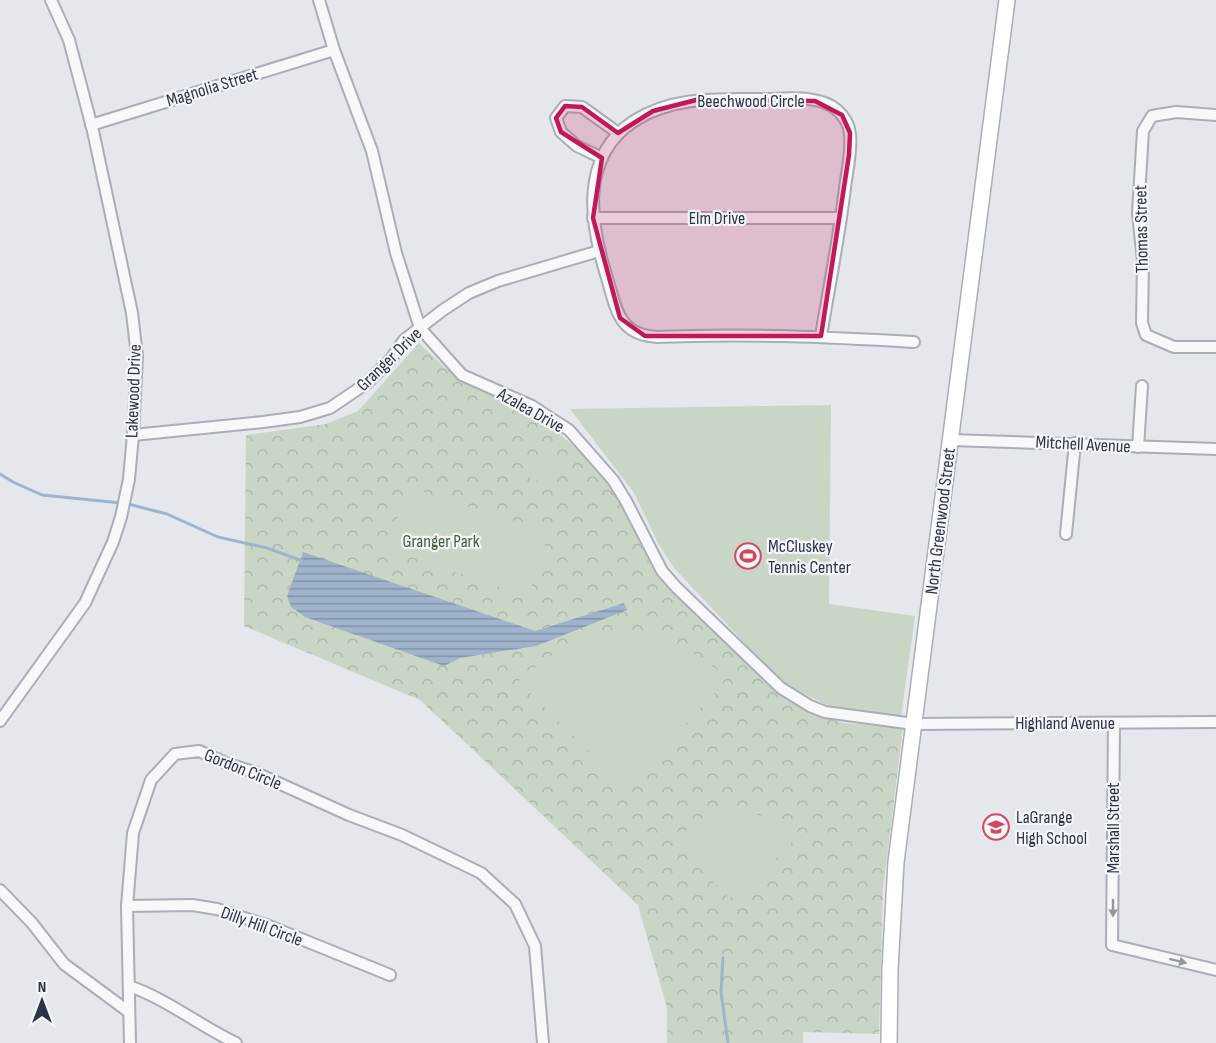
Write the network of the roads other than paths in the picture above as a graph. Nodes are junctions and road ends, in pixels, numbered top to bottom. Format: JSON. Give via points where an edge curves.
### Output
{"nodes":[{"id":1,"x":51,"y":0,"type":"edge"},
{"id":2,"x":319,"y":0,"type":"edge"},
{"id":3,"x":1007,"y":0,"type":"edge"},
{"id":4,"x":334,"y":50,"type":"junction"},
{"id":5,"x":1216,"y":115,"type":"edge"},
{"id":6,"x":91,"y":124,"type":"junction"},
{"id":7,"x":618,"y":133,"type":"junction"},
{"id":8,"x":602,"y":159,"type":"junction"},
{"id":9,"x":593,"y":218,"type":"junction"},
{"id":10,"x":841,"y":218,"type":"junction"},
{"id":11,"x":598,"y":250,"type":"junction"},
{"id":12,"x":420,"y":328,"type":"junction"},
{"id":13,"x":821,"y":336,"type":"junction"},
{"id":14,"x":914,"y":342,"type":"dead end"},
{"id":15,"x":1216,"y":347,"type":"edge"},
{"id":16,"x":1142,"y":386,"type":"dead end"},
{"id":17,"x":132,"y":435,"type":"junction"},
{"id":18,"x":951,"y":440,"type":"junction"},
{"id":19,"x":1075,"y":443,"type":"junction"},
{"id":20,"x":1138,"y":447,"type":"junction"},
{"id":21,"x":1216,"y":449,"type":"edge"},
{"id":22,"x":1066,"y":534,"type":"dead end"},
{"id":23,"x":0,"y":721,"type":"edge"},
{"id":24,"x":1216,"y":722,"type":"edge"},
{"id":25,"x":1114,"y":723,"type":"junction"},
{"id":26,"x":914,"y":724,"type":"junction"},
{"id":27,"x":0,"y":890,"type":"edge"},
{"id":28,"x":127,"y":906,"type":"junction"},
{"id":29,"x":1216,"y":970,"type":"edge"},
{"id":30,"x":390,"y":975,"type":"dead end"},
{"id":31,"x":129,"y":986,"type":"junction"},
{"id":32,"x":129,"y":1012,"type":"junction"},
{"id":33,"x":130,"y":1043,"type":"edge"},
{"id":34,"x":236,"y":1043,"type":"edge"},
{"id":35,"x":543,"y":1043,"type":"edge"},
{"id":36,"x":889,"y":1043,"type":"edge"}],
"edges":[{"from":1,"to":6,"type":"street","name":"Lakewood Drive","via":[[69,40]]},
{"from":2,"to":4,"type":"street","name":"Azalea Drive"},
{"from":3,"to":18,"type":"main road","name":"North Greenwood Street"},
{"from":4,"to":6,"type":"street","name":"Magnolia Street"},
{"from":4,"to":12,"type":"street","name":"Azalea Drive","via":[[372,151],[396,253]]},
{"from":5,"to":15,"type":"street","name":"Thomas Street","via":[[1176,112],[1152,116],[1143,131],[1138,213],[1144,332],[1174,347]]},
{"from":6,"to":17,"type":"street","name":"Lakewood Drive","via":[[132,313],[137,356]]},
{"from":7,"to":8,"type":"street","name":"Beechwood Circle"},
{"from":7,"to":8,"type":"street","via":[[582,107],[565,106],[556,118],[561,132]]},
{"from":7,"to":10,"type":"street","name":"Beechwood Circle","via":[[653,111],[685,102],[789,99],[827,104],[842,115],[850,133]]},
{"from":8,"to":9,"type":"street","name":"Beechwood Circle","via":[[595,182]]},
{"from":9,"to":10,"type":"street","name":"Elm Drive"},
{"from":9,"to":11,"type":"street","name":"Beechwood Circle"},
{"from":10,"to":13,"type":"street","name":"Beechwood Circle"},
{"from":11,"to":12,"type":"street","name":"Granger Drive","via":[[488,285],[460,299]]},
{"from":11,"to":13,"type":"street","name":"Beechwood Circle","via":[[616,312],[639,334]]},
{"from":12,"to":17,"type":"street","name":"Granger Drive","via":[[404,340],[367,383],[330,408],[300,417]]},
{"from":12,"to":26,"type":"street","name":"Azalea Drive","via":[[462,375],[532,406],[569,430],[613,480],[662,571],[781,688],[825,711]]},
{"from":13,"to":14,"type":"street","name":"Beechwood Circle"},
{"from":16,"to":20,"type":"street"},
{"from":17,"to":23,"type":"street","name":"Lakewood Drive","via":[[129,479],[113,542],[88,596]]},
{"from":18,"to":19,"type":"street","name":"Mitchell Avenue"},
{"from":18,"to":26,"type":"main road","name":"North Greenwood Street"},
{"from":19,"to":20,"type":"street","name":"Mitchell Avenue"},
{"from":19,"to":22,"type":"street"},
{"from":20,"to":21,"type":"street","name":"Mitchell Avenue"},
{"from":24,"to":25,"type":"street","name":"Highland Avenue"},
{"from":25,"to":26,"type":"street","name":"Highland Avenue"},
{"from":25,"to":29,"type":"street","name":"Marshall Street","one_way":true,"via":[[1112,945]]},
{"from":26,"to":36,"type":"main road","name":"North Greenwood Street","via":[[896,862]]},
{"from":27,"to":32,"type":"street","via":[[64,964]]},
{"from":28,"to":30,"type":"street","name":"Dilly Hill Circle","via":[[217,909]]},
{"from":28,"to":31,"type":"street","name":"Gordon Circle"},
{"from":28,"to":35,"type":"street","name":"Gordon Circle","via":[[133,833],[151,780],[175,754],[199,751],[402,835],[481,873],[515,904],[535,946]]},
{"from":31,"to":32,"type":"street","name":"Gordon Circle"},
{"from":31,"to":34,"type":"street"},
{"from":32,"to":33,"type":"street","name":"Gordon Circle"}]}
